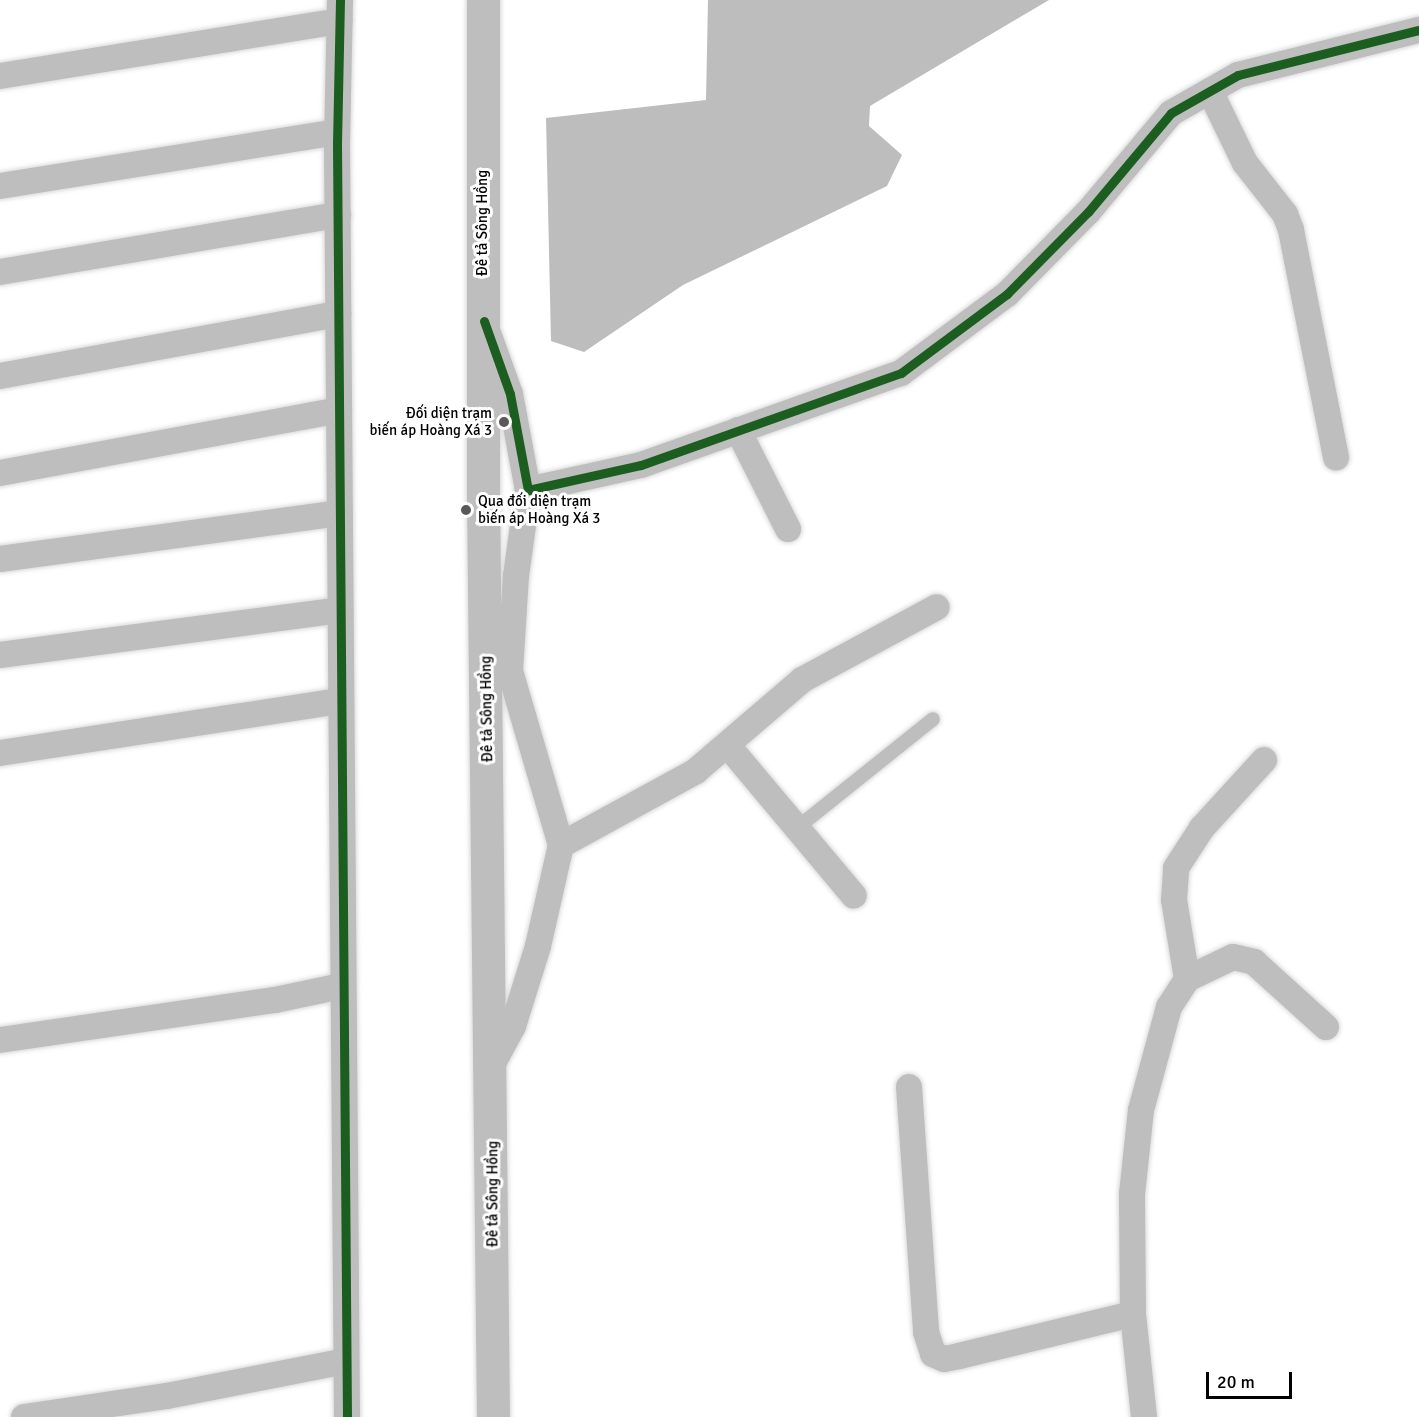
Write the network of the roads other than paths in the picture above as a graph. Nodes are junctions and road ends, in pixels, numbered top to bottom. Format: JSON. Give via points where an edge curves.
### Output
{"nodes":[{"id":1,"x":483,"y":0,"type":"edge"},
{"id":2,"x":340,"y":11,"type":"edge"},
{"id":3,"x":1419,"y":30,"type":"edge"},
{"id":4,"x":0,"y":76,"type":"edge"},
{"id":5,"x":1210,"y":91,"type":"junction"},
{"id":6,"x":337,"y":132,"type":"junction"},
{"id":7,"x":0,"y":186,"type":"edge"},
{"id":8,"x":338,"y":215,"type":"junction"},
{"id":9,"x":0,"y":272,"type":"edge"},
{"id":10,"x":338,"y":314,"type":"junction"},
{"id":11,"x":484,"y":321,"type":"junction"},
{"id":12,"x":0,"y":376,"type":"edge"},
{"id":13,"x":339,"y":410,"type":"junction"},
{"id":14,"x":738,"y":430,"type":"junction"},
{"id":15,"x":1336,"y":458,"type":"dead end"},
{"id":16,"x":0,"y":473,"type":"edge"},
{"id":17,"x":528,"y":489,"type":"junction"},
{"id":18,"x":339,"y":513,"type":"junction"},
{"id":19,"x":788,"y":530,"type":"dead end"},
{"id":20,"x":0,"y":559,"type":"edge"},
{"id":21,"x":937,"y":607,"type":"dead end"},
{"id":22,"x":340,"y":610,"type":"junction"},
{"id":23,"x":0,"y":655,"type":"edge"},
{"id":24,"x":498,"y":673,"type":"junction"},
{"id":25,"x":340,"y":701,"type":"junction"},
{"id":26,"x":933,"y":719,"type":"dead end"},
{"id":27,"x":729,"y":747,"type":"junction"},
{"id":28,"x":0,"y":753,"type":"edge"},
{"id":29,"x":1264,"y":760,"type":"dead end"},
{"id":30,"x":797,"y":828,"type":"junction"},
{"id":31,"x":561,"y":845,"type":"junction"},
{"id":32,"x":854,"y":896,"type":"dead end"},
{"id":33,"x":1187,"y":979,"type":"junction"},
{"id":34,"x":342,"y":986,"type":"junction"},
{"id":35,"x":1326,"y":1027,"type":"dead end"},
{"id":36,"x":0,"y":1040,"type":"edge"},
{"id":37,"x":492,"y":1065,"type":"junction"},
{"id":38,"x":909,"y":1087,"type":"dead end"},
{"id":39,"x":1133,"y":1314,"type":"junction"},
{"id":40,"x":345,"y":1361,"type":"junction"},
{"id":41,"x":24,"y":1417,"type":"edge"},
{"id":42,"x":347,"y":1417,"type":"edge"},
{"id":43,"x":493,"y":1417,"type":"edge"},
{"id":44,"x":1144,"y":1417,"type":"edge"}],
"edges":[{"from":1,"to":11,"type":"main road","name":"Đê tả Sông Hồng"},
{"from":2,"to":4,"type":"street"},
{"from":2,"to":6,"type":"street"},
{"from":3,"to":5,"type":"street","via":[[1238,75]]},
{"from":5,"to":14,"type":"street","via":[[1171,113],[1088,212],[1007,294],[901,373]]},
{"from":5,"to":15,"type":"street","via":[[1245,163],[1285,214],[1291,230]]},
{"from":6,"to":7,"type":"street"},
{"from":6,"to":8,"type":"street"},
{"from":8,"to":9,"type":"street"},
{"from":8,"to":10,"type":"street"},
{"from":10,"to":12,"type":"street"},
{"from":10,"to":13,"type":"street"},
{"from":11,"to":17,"type":"street","via":[[510,394]]},
{"from":11,"to":24,"type":"main road","name":"Đê tả Sông Hồng"},
{"from":13,"to":16,"type":"street"},
{"from":13,"to":18,"type":"street"},
{"from":14,"to":17,"type":"street","via":[[641,465]]},
{"from":14,"to":19,"type":"street"},
{"from":17,"to":24,"type":"street"},
{"from":18,"to":20,"type":"street"},
{"from":18,"to":22,"type":"street"},
{"from":21,"to":27,"type":"street","via":[[802,680],[746,726]]},
{"from":22,"to":23,"type":"street"},
{"from":22,"to":25,"type":"street"},
{"from":24,"to":31,"type":"street"},
{"from":24,"to":37,"type":"main road","name":"Đê tả Sông Hồng"},
{"from":25,"to":28,"type":"street"},
{"from":25,"to":34,"type":"street"},
{"from":26,"to":30,"type":"lane"},
{"from":27,"to":30,"type":"street"},
{"from":27,"to":31,"type":"street","via":[[616,818]]},
{"from":29,"to":33,"type":"street","via":[[1202,828],[1176,868],[1174,900]]},
{"from":30,"to":32,"type":"street"},
{"from":31,"to":37,"type":"street","via":[[538,946],[513,1026]]},
{"from":33,"to":35,"type":"street","via":[[1233,957],[1254,962]]},
{"from":33,"to":39,"type":"street","via":[[1169,1007],[1141,1110],[1132,1194]]},
{"from":34,"to":36,"type":"street","via":[[275,1000]]},
{"from":34,"to":40,"type":"street"},
{"from":37,"to":43,"type":"main road","name":"Đê tả Sông Hồng"},
{"from":38,"to":39,"type":"street","via":[[926,1332],[933,1353],[952,1357]]},
{"from":39,"to":44,"type":"street"},
{"from":40,"to":41,"type":"street","via":[[167,1396]]},
{"from":40,"to":42,"type":"street"}]}
